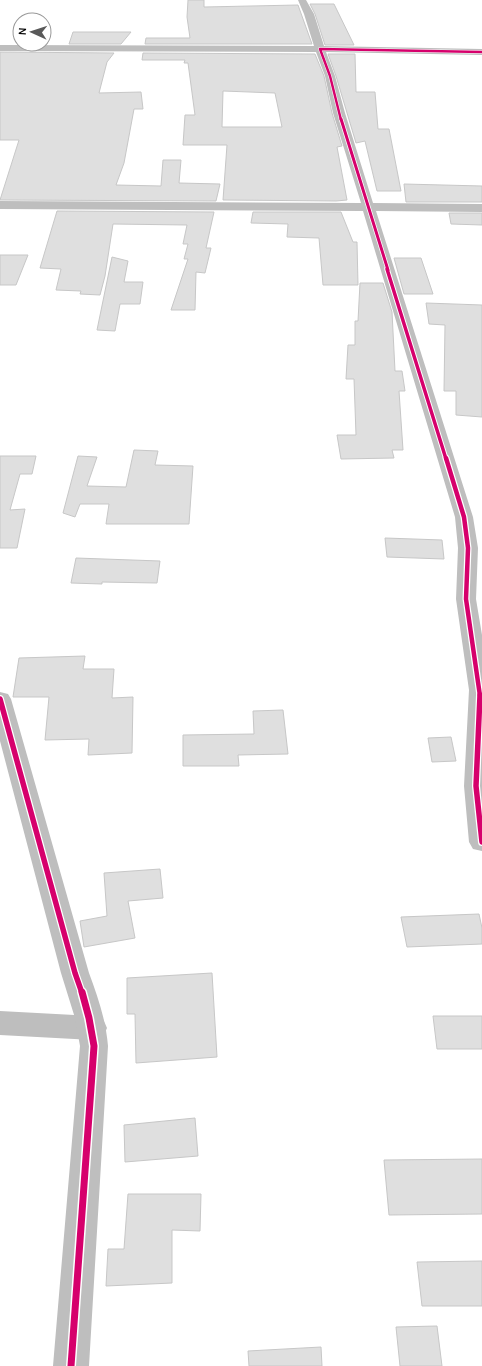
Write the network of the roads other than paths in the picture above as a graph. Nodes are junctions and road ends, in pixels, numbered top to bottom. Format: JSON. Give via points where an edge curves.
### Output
{"nodes":[{"id":1,"x":302,"y":0,"type":"edge"},
{"id":2,"x":0,"y":48,"type":"edge"},
{"id":3,"x":320,"y":49,"type":"junction"},
{"id":4,"x":482,"y":52,"type":"edge"},
{"id":5,"x":0,"y":205,"type":"edge"},
{"id":6,"x":368,"y":207,"type":"junction"},
{"id":7,"x":482,"y":208,"type":"edge"},
{"id":8,"x":473,"y":517,"type":"edge"},
{"id":9,"x":0,"y":699,"type":"edge"},
{"id":10,"x":482,"y":842,"type":"edge"},
{"id":11,"x":0,"y":1023,"type":"edge"},
{"id":12,"x":92,"y":1028,"type":"junction"},
{"id":13,"x":71,"y":1366,"type":"edge"}],
"edges":[{"from":1,"to":3,"type":"street"},
{"from":2,"to":3,"type":"street"},
{"from":3,"to":4,"type":"street"},
{"from":3,"to":6,"type":"street"},
{"from":5,"to":6,"type":"street"},
{"from":6,"to":7,"type":"street"},
{"from":6,"to":8,"type":"street"},
{"from":8,"to":10,"type":"street","via":[[468,548],[466,599],[480,690],[476,786]]},
{"from":9,"to":12,"type":"street","via":[[74,973],[85,999]]},
{"from":11,"to":12,"type":"street"},
{"from":12,"to":13,"type":"street","via":[[94,1046]]}]}
